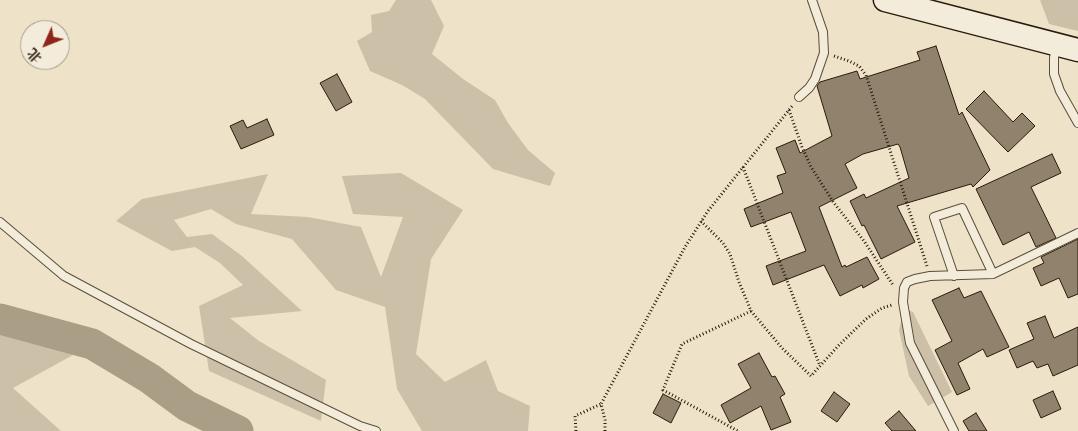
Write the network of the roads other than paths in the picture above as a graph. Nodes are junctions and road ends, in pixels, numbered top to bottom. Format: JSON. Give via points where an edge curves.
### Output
{"nodes":[{"id":1,"x":812,"y":0,"type":"edge"},
{"id":2,"x":885,"y":0,"type":"edge"},
{"id":3,"x":1067,"y":47,"type":"edge"},
{"id":4,"x":798,"y":97,"type":"road end"},
{"id":5,"x":1078,"y":123,"type":"edge"},
{"id":6,"x":0,"y":222,"type":"edge"},
{"id":7,"x":1078,"y":234,"type":"edge"},
{"id":8,"x":993,"y":274,"type":"junction"},
{"id":9,"x":954,"y":276,"type":"junction"},
{"id":10,"x":376,"y":431,"type":"edge"},
{"id":11,"x":954,"y":431,"type":"edge"}],
"edges":[{"from":1,"to":4,"type":"lane","via":[[823,32],[824,53],[815,79]]},
{"from":2,"to":3,"type":"main road"},
{"from":3,"to":5,"type":"lane","via":[[1054,58],[1054,74]]},
{"from":6,"to":10,"type":"lane","via":[[64,276],[191,344]]},
{"from":7,"to":8,"type":"lane"},
{"from":8,"to":9,"type":"lane"},
{"from":8,"to":9,"type":"lane","via":[[962,208],[934,217]]},
{"from":9,"to":11,"type":"lane","via":[[914,278],[904,288],[903,302],[910,343]]}]}
